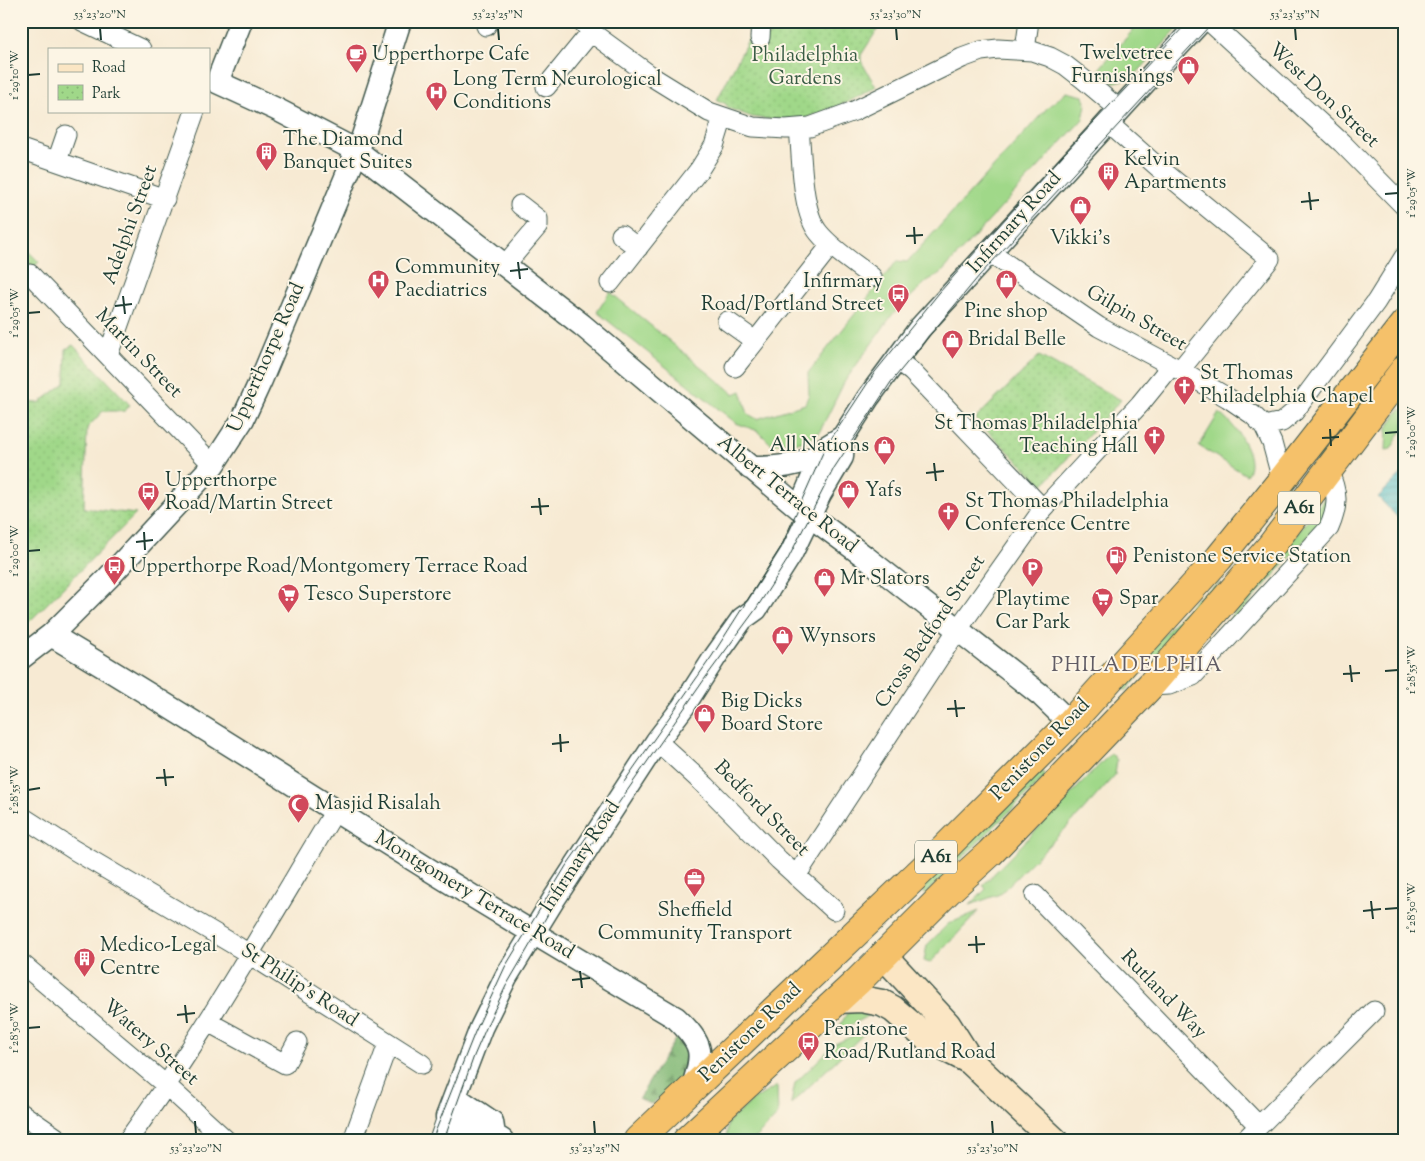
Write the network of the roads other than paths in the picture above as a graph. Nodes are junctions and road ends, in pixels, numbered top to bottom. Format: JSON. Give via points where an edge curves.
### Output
{"nodes":[{"id":1,"x":82,"y":21,"type":"edge"},
{"id":2,"x":241,"y":21,"type":"edge"},
{"id":3,"x":400,"y":21,"type":"edge"},
{"id":4,"x":1029,"y":21,"type":"edge"},
{"id":5,"x":1201,"y":21,"type":"edge"},
{"id":6,"x":1209,"y":21,"type":"edge"},
{"id":7,"x":586,"y":26,"type":"edge"},
{"id":8,"x":139,"y":48,"type":"edge"},
{"id":9,"x":1025,"y":50,"type":"junction"},
{"id":10,"x":213,"y":80,"type":"edge"},
{"id":11,"x":546,"y":87,"type":"dead end"},
{"id":12,"x":195,"y":112,"type":"edge"},
{"id":13,"x":1114,"y":116,"type":"junction"},
{"id":14,"x":723,"y":117,"type":"junction"},
{"id":15,"x":799,"y":128,"type":"junction"},
{"id":16,"x":66,"y":135,"type":"dead end"},
{"id":17,"x":21,"y":149,"type":"edge"},
{"id":18,"x":357,"y":151,"type":"junction"},
{"id":19,"x":57,"y":161,"type":"junction"},
{"id":20,"x":165,"y":199,"type":"junction"},
{"id":21,"x":520,"y":205,"type":"dead end"},
{"id":22,"x":1404,"y":206,"type":"edge"},
{"id":23,"x":621,"y":235,"type":"dead end"},
{"id":24,"x":831,"y":245,"type":"junction"},
{"id":25,"x":638,"y":248,"type":"junction"},
{"id":26,"x":989,"y":252,"type":"junction"},
{"id":27,"x":1404,"y":257,"type":"edge"},
{"id":28,"x":505,"y":265,"type":"junction"},
{"id":29,"x":30,"y":274,"type":"dead end"},
{"id":30,"x":872,"y":277,"type":"dead end"},
{"id":31,"x":610,"y":283,"type":"dead end"},
{"id":32,"x":727,"y":321,"type":"dead end"},
{"id":33,"x":1404,"y":324,"type":"edge"},
{"id":34,"x":755,"y":341,"type":"junction"},
{"id":35,"x":108,"y":355,"type":"junction"},
{"id":36,"x":896,"y":359,"type":"junction"},
{"id":37,"x":735,"y":367,"type":"dead end"},
{"id":38,"x":1175,"y":368,"type":"junction"},
{"id":39,"x":1404,"y":370,"type":"edge"},
{"id":40,"x":1264,"y":426,"type":"junction"},
{"id":41,"x":843,"y":437,"type":"junction"},
{"id":42,"x":823,"y":453,"type":"junction"},
{"id":43,"x":213,"y":465,"type":"junction"},
{"id":44,"x":750,"y":468,"type":"junction"},
{"id":45,"x":1328,"y":470,"type":"junction"},
{"id":46,"x":1274,"y":490,"type":"junction"},
{"id":47,"x":1043,"y":508,"type":"junction"},
{"id":48,"x":805,"y":512,"type":"junction"},
{"id":49,"x":958,"y":629,"type":"junction"},
{"id":50,"x":50,"y":635,"type":"junction"},
{"id":51,"x":21,"y":658,"type":"edge"},
{"id":52,"x":1150,"y":686,"type":"junction"},
{"id":53,"x":1070,"y":723,"type":"junction"},
{"id":54,"x":657,"y":741,"type":"junction"},
{"id":55,"x":1079,"y":762,"type":"junction"},
{"id":56,"x":335,"y":811,"type":"junction"},
{"id":57,"x":21,"y":816,"type":"edge"},
{"id":58,"x":796,"y":876,"type":"junction"},
{"id":59,"x":1034,"y":895,"type":"dead end"},
{"id":60,"x":834,"y":910,"type":"dead end"},
{"id":61,"x":532,"y":933,"type":"junction"},
{"id":62,"x":248,"y":954,"type":"junction"},
{"id":63,"x":883,"y":956,"type":"junction"},
{"id":64,"x":21,"y":963,"type":"edge"},
{"id":65,"x":799,"y":987,"type":"junction"},
{"id":66,"x":837,"y":1000,"type":"junction"},
{"id":67,"x":1374,"y":1011,"type":"dead end"},
{"id":68,"x":208,"y":1022,"type":"junction"},
{"id":69,"x":297,"y":1042,"type":"dead end"},
{"id":70,"x":388,"y":1044,"type":"junction"},
{"id":71,"x":971,"y":1062,"type":"junction"},
{"id":72,"x":422,"y":1064,"type":"dead end"},
{"id":73,"x":167,"y":1086,"type":"junction"},
{"id":74,"x":692,"y":1089,"type":"junction"},
{"id":75,"x":451,"y":1107,"type":"junction"},
{"id":76,"x":21,"y":1113,"type":"edge"},
{"id":77,"x":1259,"y":1126,"type":"junction"},
{"id":78,"x":498,"y":1137,"type":"edge"},
{"id":79,"x":696,"y":1137,"type":"edge"},
{"id":80,"x":356,"y":1139,"type":"edge"},
{"id":81,"x":60,"y":1140,"type":"edge"},
{"id":82,"x":128,"y":1140,"type":"edge"},
{"id":83,"x":226,"y":1140,"type":"edge"},
{"id":84,"x":439,"y":1140,"type":"edge"},
{"id":85,"x":638,"y":1140,"type":"edge"},
{"id":86,"x":1054,"y":1140,"type":"edge"},
{"id":87,"x":1245,"y":1140,"type":"edge"}],
"edges":[{"from":1,"to":8,"type":"street"},
{"from":2,"to":10,"type":"street"},
{"from":3,"to":18,"type":"street","name":"Upperthorpe Road"},
{"from":4,"to":9,"type":"street"},
{"from":5,"to":13,"type":"street","name":"Infirmary Road"},
{"from":6,"to":22,"type":"street","name":"West Don Street","via":[[1342,143]]},
{"from":7,"to":11,"type":"street"},
{"from":7,"to":14,"type":"street","via":[[654,78],[709,112]]},
{"from":9,"to":13,"type":"street","via":[[1065,65]]},
{"from":9,"to":15,"type":"street","via":[[998,48],[981,51],[847,114]]},
{"from":10,"to":18,"type":"street","name":"Albert Terrace Road"},
{"from":12,"to":20,"type":"street","name":"Adelphi Street"},
{"from":13,"to":26,"type":"street","name":"Infirmary Road"},
{"from":13,"to":38,"type":"street","name":"Cross Bedford Street","via":[[1158,167],[1270,258]]},
{"from":14,"to":15,"type":"street","via":[[753,127]]},
{"from":14,"to":25,"type":"street","via":[[714,146],[700,170]]},
{"from":15,"to":24,"type":"street","via":[[809,216],[817,232]]},
{"from":16,"to":19,"type":"street"},
{"from":17,"to":19,"type":"street"},
{"from":18,"to":28,"type":"street","name":"Albert Terrace Road"},
{"from":18,"to":43,"type":"street","name":"Upperthorpe Road","via":[[261,380],[243,419]]},
{"from":19,"to":20,"type":"street"},
{"from":20,"to":35,"type":"street","name":"Adelphi Street"},
{"from":21,"to":28,"type":"street","via":[[538,219],[538,226]]},
{"from":23,"to":25,"type":"street"},
{"from":24,"to":30,"type":"street"},
{"from":24,"to":34,"type":"street"},
{"from":25,"to":31,"type":"street"},
{"from":26,"to":36,"type":"street","name":"Infirmary Road"},
{"from":26,"to":38,"type":"street","name":"Gilpin Street","via":[[1099,327]]},
{"from":27,"to":40,"type":"street","via":[[1376,302],[1294,412],[1282,422]]},
{"from":28,"to":44,"type":"street","name":"Albert Terrace Road"},
{"from":29,"to":35,"type":"street","name":"Martin Street"},
{"from":32,"to":34,"type":"street"},
{"from":33,"to":46,"type":"highway","name":"Penistone Road","number":"A61"},
{"from":34,"to":37,"type":"street"},
{"from":35,"to":43,"type":"street","name":"Martin Street"},
{"from":36,"to":41,"type":"street","name":"Infirmary Road"},
{"from":36,"to":47,"type":"street"},
{"from":38,"to":40,"type":"street","name":"Gilpin Street","via":[[1242,407]]},
{"from":38,"to":47,"type":"street","name":"Cross Bedford Street"},
{"from":39,"to":45,"type":"highway","number":"A61"},
{"from":40,"to":46,"type":"street","name":"Gilpin Street","via":[[1275,452]]},
{"from":41,"to":42,"type":"street","name":"Infirmary Road","via":[[825,448]]},
{"from":41,"to":48,"type":"street","name":"Infirmary Road","via":[[842,456],[824,488]]},
{"from":42,"to":44,"type":"street","via":[[790,466]]},
{"from":42,"to":48,"type":"street","name":"Infirmary Road"},
{"from":43,"to":50,"type":"street","name":"Upperthorpe Road"},
{"from":44,"to":48,"type":"street","name":"Albert Terrace Road"},
{"from":45,"to":46,"type":"highway","via":[[1314,471]]},
{"from":45,"to":52,"type":"highway","number":"A61","via":[[1271,546]]},
{"from":45,"to":52,"type":"street","via":[[1337,502],[1329,528],[1194,676],[1169,685]]},
{"from":46,"to":53,"type":"highway","name":"Penistone Road","number":"A61","via":[[1219,558]]},
{"from":47,"to":49,"type":"street","name":"Cross Bedford Street"},
{"from":48,"to":49,"type":"street","name":"Albert Terrace Road"},
{"from":48,"to":54,"type":"street","name":"Infirmary Road","via":[[746,603],[742,619]]},
{"from":49,"to":53,"type":"street","name":"Albert Terrace Road","via":[[1042,696]]},
{"from":49,"to":58,"type":"street","name":"Cross Bedford Street"},
{"from":50,"to":51,"type":"street","name":"Upperthorpe Road"},
{"from":50,"to":56,"type":"street","name":"Montgomery Terrace Road"},
{"from":52,"to":55,"type":"highway","number":"A61"},
{"from":53,"to":55,"type":"highway","via":[[1075,733]]},
{"from":53,"to":65,"type":"highway","name":"Penistone Road","number":"A61"},
{"from":54,"to":58,"type":"street","name":"Bedford Street"},
{"from":54,"to":61,"type":"street","name":"Infirmary Road"},
{"from":55,"to":63,"type":"highway","number":"A61"},
{"from":56,"to":61,"type":"street","name":"Montgomery Terrace Road"},
{"from":56,"to":62,"type":"street"},
{"from":57,"to":62,"type":"street","name":"St Philip's Road"},
{"from":58,"to":60,"type":"street","name":"Bedford Street"},
{"from":59,"to":77,"type":"street","name":"Rutland Way"},
{"from":61,"to":74,"type":"street","name":"Montgomery Terrace Road","via":[[676,1018],[698,1042],[700,1058]]},
{"from":61,"to":75,"type":"street","name":"Infirmary Road","via":[[481,1028]]},
{"from":62,"to":68,"type":"street"},
{"from":62,"to":70,"type":"street","name":"St Philip's Road"},
{"from":63,"to":65,"type":"highway","via":[[860,955]]},
{"from":63,"to":66,"type":"highway","number":"A61"},
{"from":63,"to":71,"type":"main road","via":[[947,1024]]},
{"from":64,"to":73,"type":"street","name":"Watery Street"},
{"from":65,"to":74,"type":"highway","name":"Penistone Road","number":"A61"},
{"from":66,"to":71,"type":"main road","via":[[861,999],[882,1003],[929,1040]]},
{"from":66,"to":79,"type":"highway","number":"A61"},
{"from":67,"to":77,"type":"street"},
{"from":68,"to":69,"type":"street","via":[[285,1064]]},
{"from":68,"to":73,"type":"street"},
{"from":70,"to":72,"type":"street","name":"St Philip's Road"},
{"from":70,"to":80,"type":"street"},
{"from":71,"to":86,"type":"main road"},
{"from":73,"to":82,"type":"street"},
{"from":73,"to":83,"type":"street","name":"Watery Street"},
{"from":74,"to":85,"type":"highway","name":"Penistone Road","number":"A61"},
{"from":75,"to":78,"type":"street","via":[[480,1138]]},
{"from":75,"to":84,"type":"street","name":"Infirmary Road"},
{"from":76,"to":81,"type":"street"},
{"from":77,"to":87,"type":"street"}]}
